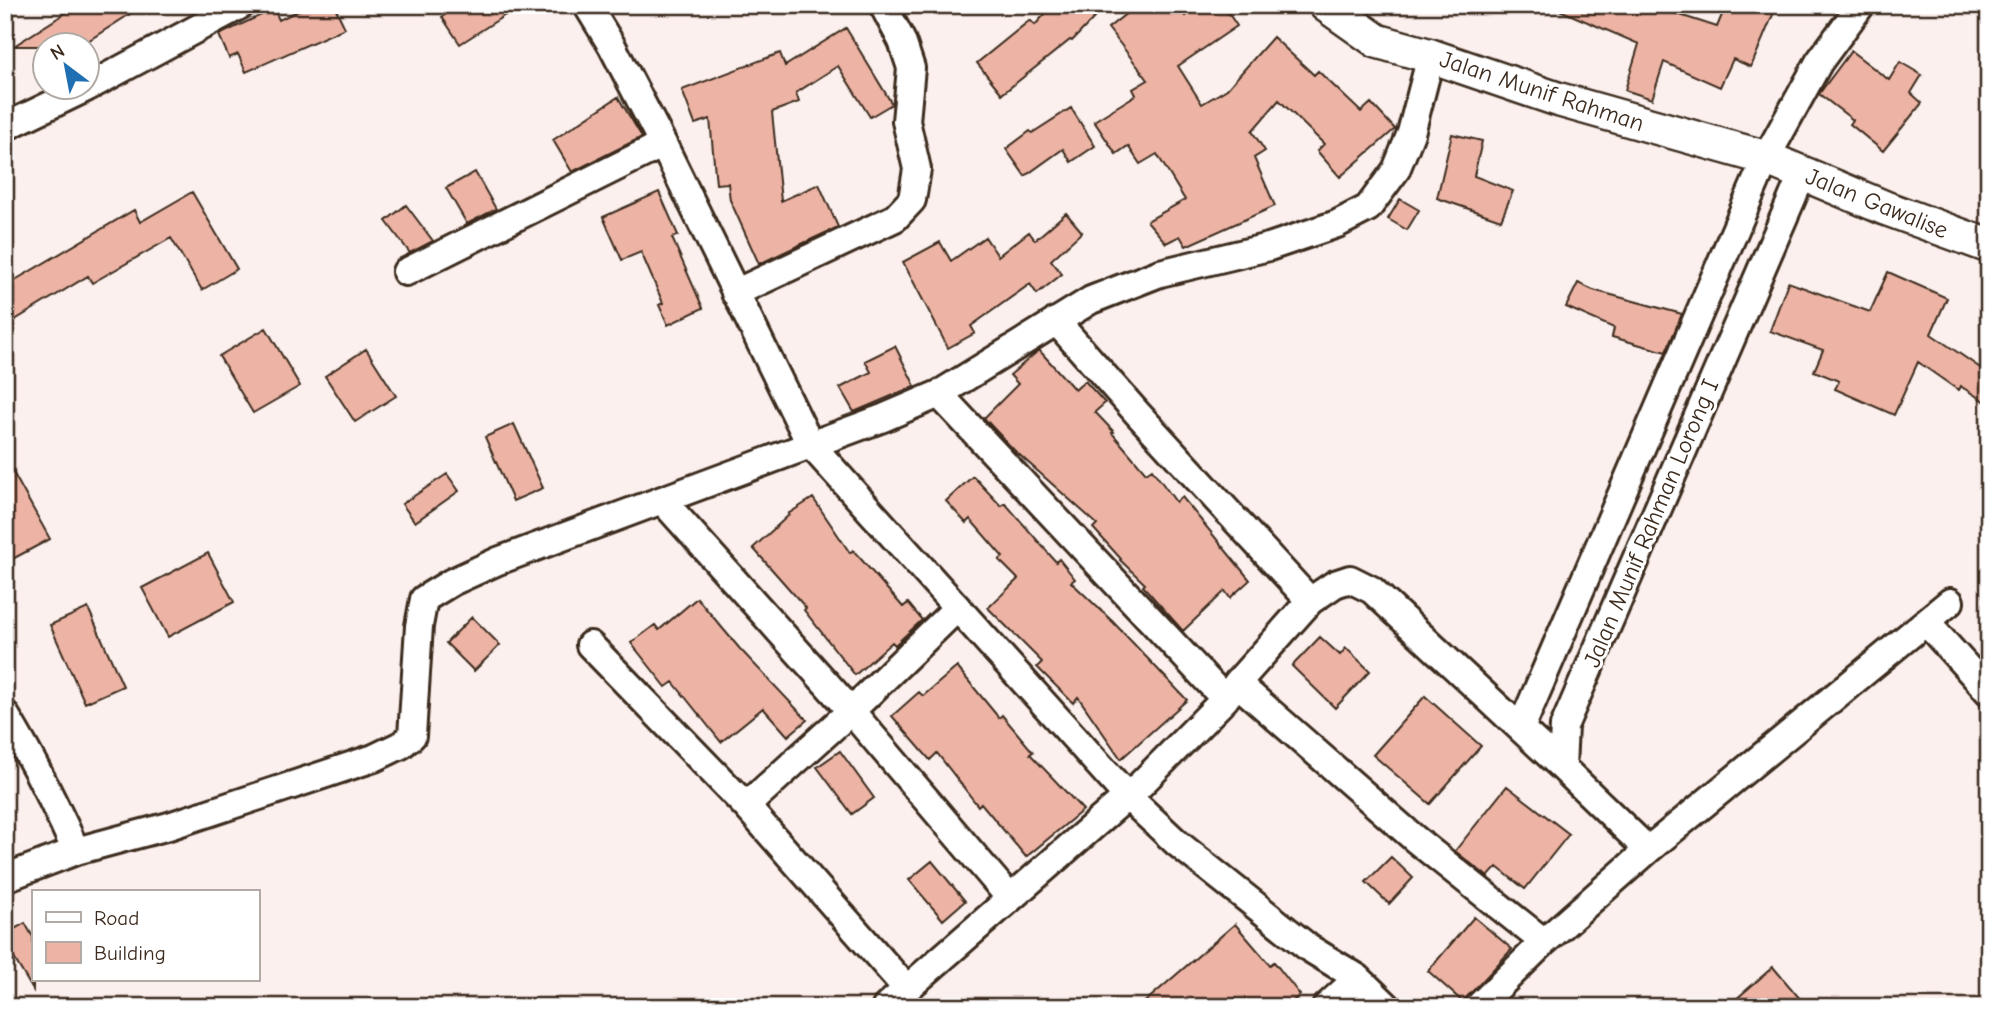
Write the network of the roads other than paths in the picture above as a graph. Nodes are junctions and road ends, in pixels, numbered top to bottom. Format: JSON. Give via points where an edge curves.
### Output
{"nodes":[{"id":1,"x":241,"y":5,"type":"edge"},
{"id":2,"x":587,"y":5,"type":"edge"},
{"id":3,"x":883,"y":5,"type":"edge"},
{"id":4,"x":1326,"y":5,"type":"edge"},
{"id":5,"x":1861,"y":5,"type":"edge"},
{"id":6,"x":1431,"y":56,"type":"junction"},
{"id":7,"x":102,"y":79,"type":"edge"},
{"id":8,"x":56,"y":102,"type":"edge"},
{"id":9,"x":5,"y":127,"type":"edge"},
{"id":10,"x":663,"y":144,"type":"junction"},
{"id":11,"x":1766,"y":158,"type":"junction"},
{"id":12,"x":1803,"y":173,"type":"junction"},
{"id":13,"x":1989,"y":246,"type":"edge"},
{"id":14,"x":406,"y":272,"type":"dead end"},
{"id":15,"x":735,"y":293,"type":"junction"},
{"id":16,"x":1056,"y":321,"type":"junction"},
{"id":17,"x":939,"y":394,"type":"junction"},
{"id":18,"x":810,"y":444,"type":"junction"},
{"id":19,"x":663,"y":500,"type":"junction"},
{"id":20,"x":1310,"y":601,"type":"junction"},
{"id":21,"x":1950,"y":602,"type":"dead end"},
{"id":22,"x":957,"y":608,"type":"junction"},
{"id":23,"x":1926,"y":622,"type":"junction"},
{"id":24,"x":590,"y":645,"type":"dead end"},
{"id":25,"x":1231,"y":691,"type":"junction"},
{"id":26,"x":1989,"y":692,"type":"edge"},
{"id":27,"x":851,"y":711,"type":"junction"},
{"id":28,"x":6,"y":717,"type":"edge"},
{"id":29,"x":1521,"y":728,"type":"junction"},
{"id":30,"x":1562,"y":767,"type":"junction"},
{"id":31,"x":1127,"y":796,"type":"junction"},
{"id":32,"x":746,"y":806,"type":"junction"},
{"id":33,"x":1648,"y":850,"type":"junction"},
{"id":34,"x":76,"y":851,"type":"junction"},
{"id":35,"x":5,"y":878,"type":"edge"},
{"id":36,"x":1010,"y":898,"type":"junction"},
{"id":37,"x":1544,"y":942,"type":"junction"},
{"id":38,"x":1358,"y":978,"type":"junction"},
{"id":39,"x":907,"y":989,"type":"junction"},
{"id":40,"x":886,"y":1007,"type":"edge"},
{"id":41,"x":1326,"y":1007,"type":"edge"},
{"id":42,"x":1388,"y":1007,"type":"edge"},
{"id":43,"x":1478,"y":1007,"type":"edge"}],
"edges":[{"from":1,"to":7,"type":"street"},
{"from":2,"to":10,"type":"street"},
{"from":3,"to":15,"type":"street","via":[[911,68],[906,121],[917,169],[912,201],[895,218]]},
{"from":4,"to":6,"type":"street","name":"Jalan Munif Rahman","via":[[1377,41]]},
{"from":5,"to":11,"type":"street","via":[[1819,62]]},
{"from":6,"to":11,"type":"street","name":"Jalan Munif Rahman","via":[[1560,100]]},
{"from":6,"to":16,"type":"street","via":[[1401,158],[1368,208],[1337,224],[1269,247],[1160,273],[1091,300]]},
{"from":8,"to":9,"type":"street"},
{"from":10,"to":14,"type":"street"},
{"from":10,"to":15,"type":"street"},
{"from":11,"to":12,"type":"street","name":"Jalan Gawalise"},
{"from":11,"to":29,"type":"street"},
{"from":12,"to":13,"type":"street","name":"Jalan Gawalise"},
{"from":12,"to":30,"type":"street","name":"Jalan Munif Rahman Lorong I","via":[[1564,726]]},
{"from":15,"to":18,"type":"street"},
{"from":16,"to":17,"type":"street"},
{"from":16,"to":20,"type":"street"},
{"from":17,"to":18,"type":"street"},
{"from":17,"to":25,"type":"street"},
{"from":18,"to":19,"type":"street"},
{"from":18,"to":22,"type":"street"},
{"from":19,"to":27,"type":"street"},
{"from":19,"to":34,"type":"street","via":[[498,561],[424,599],[412,736],[401,746],[169,826]]},
{"from":20,"to":25,"type":"street"},
{"from":20,"to":29,"type":"street","via":[[1350,579],[1372,590]]},
{"from":21,"to":23,"type":"street"},
{"from":22,"to":27,"type":"street"},
{"from":22,"to":31,"type":"street"},
{"from":23,"to":26,"type":"street"},
{"from":23,"to":33,"type":"street"},
{"from":24,"to":32,"type":"street"},
{"from":25,"to":31,"type":"street"},
{"from":25,"to":37,"type":"street"},
{"from":27,"to":32,"type":"street"},
{"from":27,"to":36,"type":"street"},
{"from":28,"to":34,"type":"street"},
{"from":29,"to":30,"type":"street"},
{"from":30,"to":33,"type":"street"},
{"from":31,"to":36,"type":"street"},
{"from":31,"to":38,"type":"street","via":[[1309,948]]},
{"from":32,"to":39,"type":"street"},
{"from":33,"to":37,"type":"street"},
{"from":34,"to":35,"type":"street"},
{"from":36,"to":39,"type":"street"},
{"from":37,"to":43,"type":"street"},
{"from":38,"to":41,"type":"street"},
{"from":38,"to":42,"type":"street"},
{"from":39,"to":40,"type":"street"}]}
